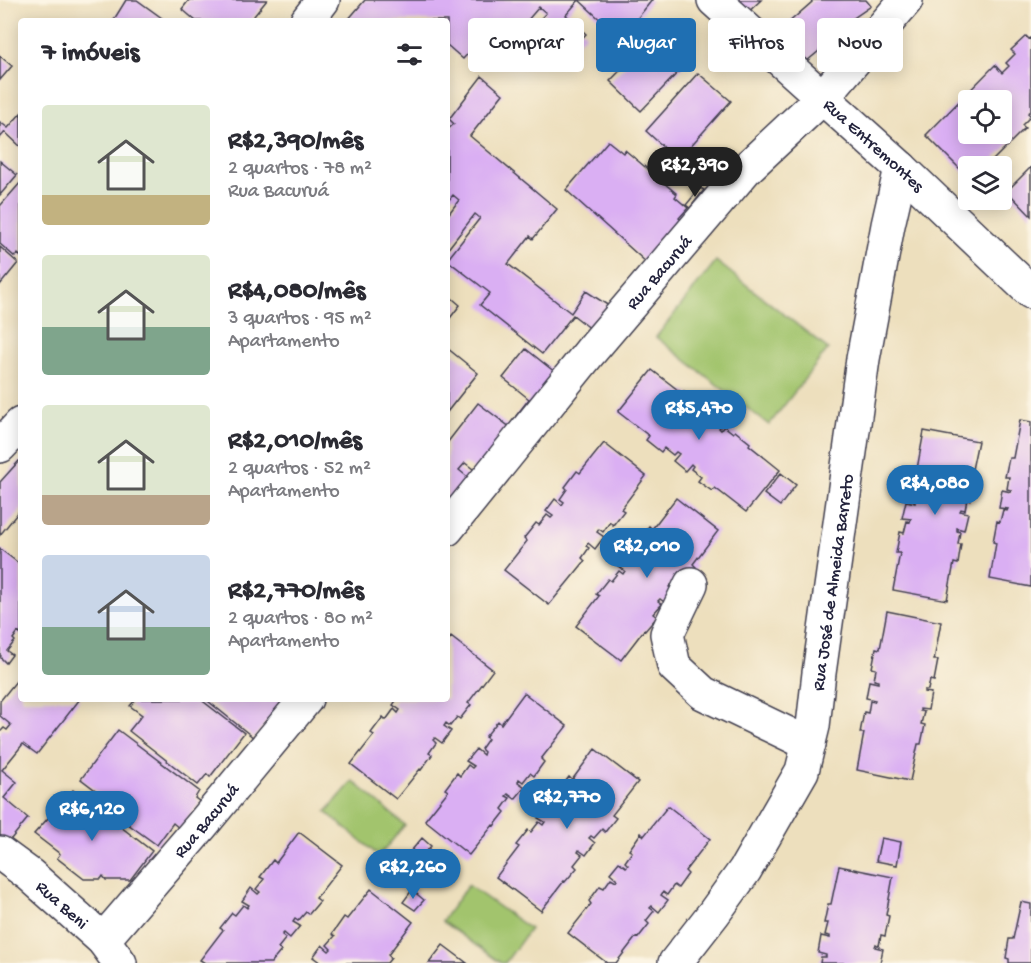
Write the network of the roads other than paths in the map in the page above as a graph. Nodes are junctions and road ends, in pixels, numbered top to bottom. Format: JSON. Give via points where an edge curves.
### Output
{"nodes":[{"id":1,"x":323,"y":0,"type":"edge"},
{"id":2,"x":714,"y":0,"type":"edge"},
{"id":3,"x":906,"y":0,"type":"edge"},
{"id":4,"x":309,"y":18,"type":"edge"},
{"id":5,"x":823,"y":97,"type":"junction"},
{"id":6,"x":901,"y":168,"type":"junction"},
{"id":7,"x":1031,"y":292,"type":"edge"},
{"id":8,"x":18,"y":427,"type":"edge"},
{"id":9,"x":0,"y":446,"type":"edge"},
{"id":10,"x":450,"y":524,"type":"edge"},
{"id":11,"x":691,"y":584,"type":"dead end"},
{"id":12,"x":304,"y":702,"type":"edge"},
{"id":13,"x":809,"y":744,"type":"junction"},
{"id":14,"x":0,"y":853,"type":"edge"},
{"id":15,"x":111,"y":951,"type":"edge"},
{"id":16,"x":675,"y":963,"type":"edge"}],
"edges":[{"from":1,"to":4,"type":"street"},
{"from":2,"to":5,"type":"street","name":"Rua Entremontes"},
{"from":3,"to":5,"type":"street","name":"Rua Bacuruá"},
{"from":5,"to":6,"type":"street","name":"Rua Entremontes"},
{"from":5,"to":10,"type":"street","name":"Rua Bacuruá","via":[[745,170]]},
{"from":6,"to":7,"type":"street","name":"Rua Entremontes"},
{"from":6,"to":13,"type":"street","name":"Rua José de Almeida Barreto","via":[[863,359]]},
{"from":8,"to":9,"type":"street"},
{"from":11,"to":13,"type":"street","via":[[667,634],[674,666],[703,693]]},
{"from":12,"to":15,"type":"street","name":"Rua Bacuruá","via":[[202,825]]},
{"from":13,"to":16,"type":"street","name":"Rua José de Almeida Barreto","via":[[802,771],[751,860]]},
{"from":14,"to":15,"type":"street","name":"Rua Beni","via":[[30,875]]}]}
